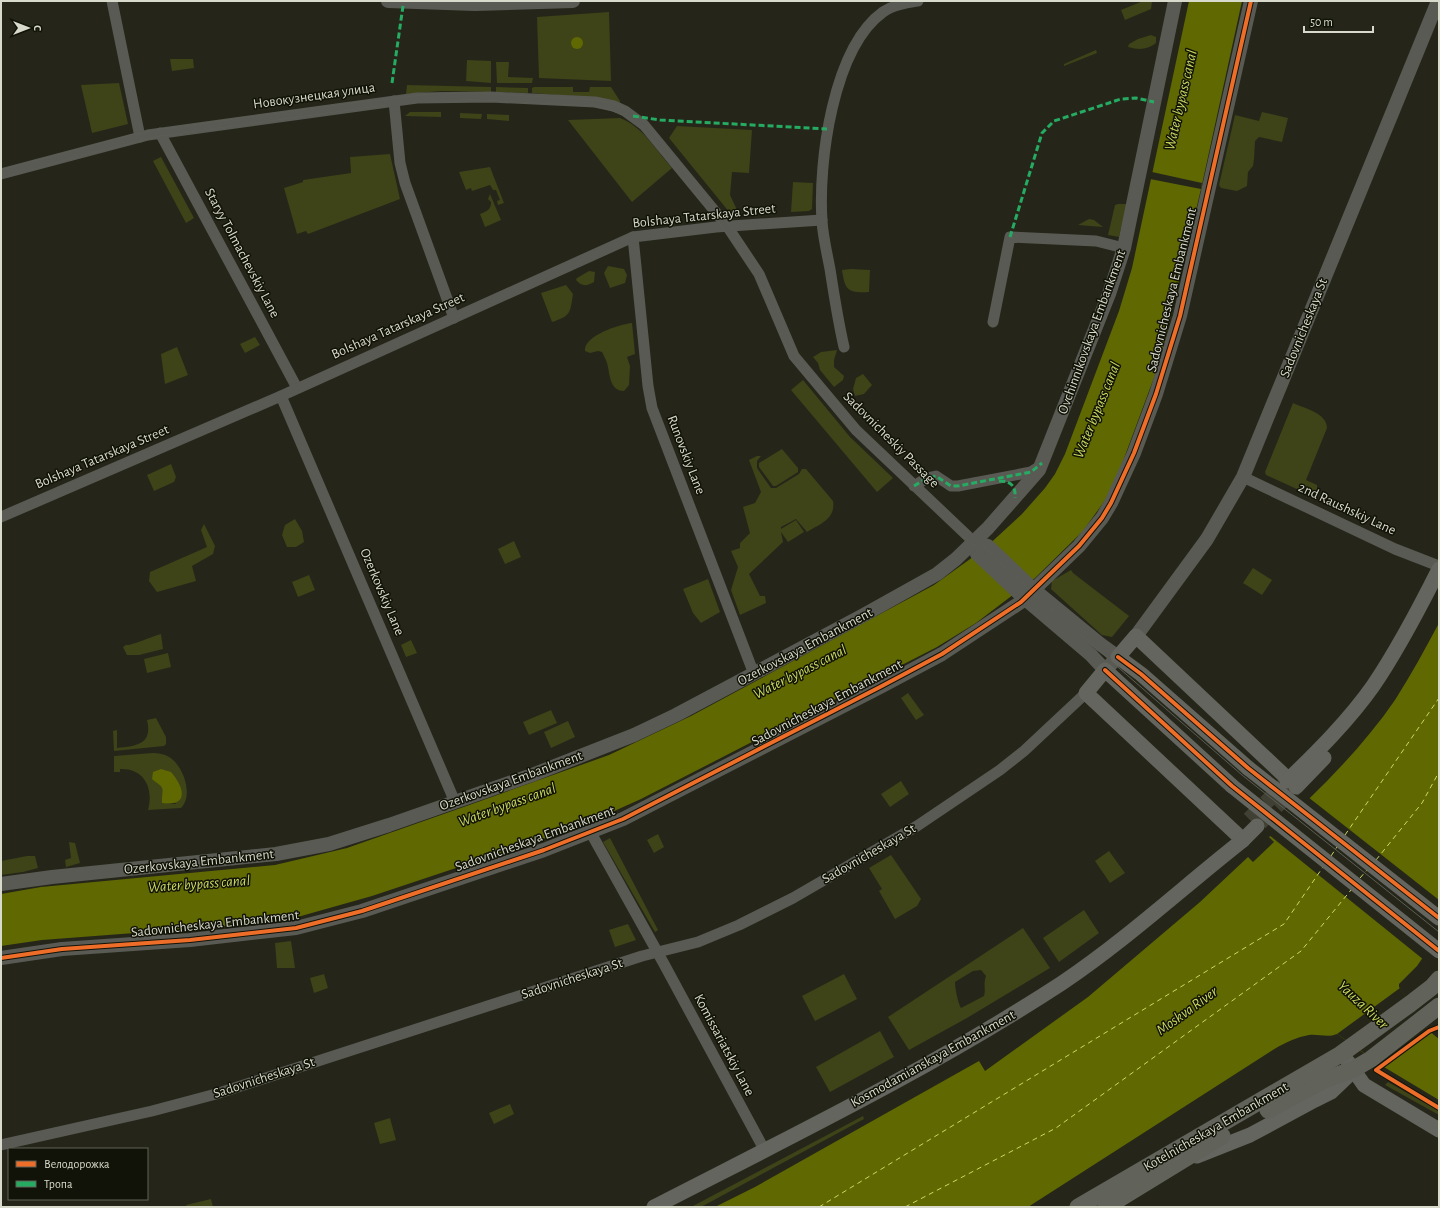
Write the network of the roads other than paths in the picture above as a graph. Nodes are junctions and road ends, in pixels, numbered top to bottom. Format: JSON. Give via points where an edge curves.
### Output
{"nodes":[{"id":1,"x":112,"y":1,"type":"edge"},
{"id":2,"x":388,"y":1,"type":"edge"},
{"id":3,"x":572,"y":1,"type":"edge"},
{"id":4,"x":918,"y":1,"type":"edge"},
{"id":5,"x":1175,"y":1,"type":"edge"},
{"id":6,"x":1251,"y":1,"type":"edge"},
{"id":7,"x":1438,"y":1,"type":"edge"},
{"id":8,"x":394,"y":100,"type":"junction"},
{"id":9,"x":160,"y":133,"type":"junction"},
{"id":10,"x":140,"y":137,"type":"junction"},
{"id":11,"x":1,"y":174,"type":"edge"},
{"id":12,"x":822,"y":220,"type":"junction"},
{"id":13,"x":727,"y":226,"type":"junction"},
{"id":14,"x":633,"y":237,"type":"junction"},
{"id":15,"x":1124,"y":248,"type":"junction"},
{"id":16,"x":454,"y":318,"type":"junction"},
{"id":17,"x":993,"y":322,"type":"dead end"},
{"id":18,"x":844,"y":347,"type":"dead end"},
{"id":19,"x":297,"y":388,"type":"junction"},
{"id":20,"x":281,"y":396,"type":"junction"},
{"id":21,"x":1042,"y":463,"type":"junction"},
{"id":22,"x":1243,"y":477,"type":"junction"},
{"id":23,"x":993,"y":481,"type":"junction"},
{"id":24,"x":914,"y":486,"type":"junction"},
{"id":25,"x":1015,"y":498,"type":"junction"},
{"id":26,"x":2,"y":515,"type":"edge"},
{"id":27,"x":979,"y":547,"type":"junction"},
{"id":28,"x":1439,"y":568,"type":"edge"},
{"id":29,"x":1439,"y":589,"type":"edge"},
{"id":30,"x":1027,"y":592,"type":"junction"},
{"id":31,"x":1136,"y":636,"type":"junction"},
{"id":32,"x":1118,"y":657,"type":"junction"},
{"id":33,"x":1105,"y":670,"type":"junction"},
{"id":34,"x":754,"y":674,"type":"junction"},
{"id":35,"x":1086,"y":693,"type":"junction"},
{"id":36,"x":1291,"y":782,"type":"junction"},
{"id":37,"x":455,"y":802,"type":"junction"},
{"id":38,"x":1253,"y":823,"type":"tunnel mouth"},
{"id":39,"x":591,"y":833,"type":"junction"},
{"id":40,"x":1239,"y":837,"type":"junction"},
{"id":41,"x":1,"y":884,"type":"edge"},
{"id":42,"x":1439,"y":918,"type":"edge"},
{"id":43,"x":1439,"y":951,"type":"edge"},
{"id":44,"x":658,"y":952,"type":"junction"},
{"id":45,"x":1,"y":958,"type":"edge"},
{"id":46,"x":1437,"y":987,"type":"edge"},
{"id":47,"x":1439,"y":1006,"type":"edge"},
{"id":48,"x":1348,"y":1050,"type":"junction"},
{"id":49,"x":1354,"y":1069,"type":"junction"},
{"id":50,"x":1364,"y":1085,"type":"junction"},
{"id":51,"x":1331,"y":1092,"type":"junction"},
{"id":52,"x":1439,"y":1130,"type":"edge"},
{"id":53,"x":1,"y":1144,"type":"edge"},
{"id":54,"x":765,"y":1151,"type":"junction"},
{"id":55,"x":1183,"y":1161,"type":"junction"},
{"id":56,"x":654,"y":1207,"type":"edge"},
{"id":57,"x":1078,"y":1207,"type":"edge"},
{"id":58,"x":1106,"y":1207,"type":"edge"}],
"edges":[{"from":1,"to":10,"type":"street"},
{"from":2,"to":3,"type":"street","via":[[475,4]]},
{"from":4,"to":12,"type":"street","via":[[884,11],[865,29],[851,51],[827,129]]},
{"from":5,"to":15,"type":"street","name":"Ovchinnikovskaya Embankment"},
{"from":6,"to":30,"type":"street","name":"Sadovnicheskaya Embankment","via":[[1188,282],[1156,394],[1112,503],[1079,546]]},
{"from":7,"to":22,"type":"street","name":"Sadovnicheskaya St"},
{"from":8,"to":9,"type":"street","name":"Новокузнецкая улица"},
{"from":8,"to":13,"type":"street","name":"Новокузнецкая улица","via":[[440,96],[477,97],[595,102],[614,106],[644,125]]},
{"from":8,"to":16,"type":"street","via":[[398,149],[405,183]]},
{"from":9,"to":10,"type":"street","name":"Новокузнецкая улица"},
{"from":9,"to":19,"type":"street","name":"Staryy Tolmachevskiy Lane"},
{"from":10,"to":11,"type":"street","name":"Новокузнецкая улица"},
{"from":12,"to":13,"type":"street","name":"Bolshaya Tatarskaya Street"},
{"from":12,"to":18,"type":"street"},
{"from":13,"to":14,"type":"street","name":"Bolshaya Tatarskaya Street"},
{"from":13,"to":24,"type":"street","name":"Sadovnicheskiy Passage","via":[[759,274],[794,356],[856,430]]},
{"from":14,"to":16,"type":"street","name":"Bolshaya Tatarskaya Street"},
{"from":14,"to":34,"type":"street","name":"Runovskiy Lane","via":[[652,408]]},
{"from":15,"to":17,"type":"street","via":[[1096,242],[1010,237]]},
{"from":15,"to":21,"type":"street","name":"Ovchinnikovskaya Embankment","via":[[1109,294]]},
{"from":16,"to":19,"type":"street","name":"Bolshaya Tatarskaya Street"},
{"from":19,"to":20,"type":"street","name":"Bolshaya Tatarskaya Street"},
{"from":20,"to":26,"type":"street","name":"Bolshaya Tatarskaya Street"},
{"from":20,"to":37,"type":"street","name":"Ozerkovskiy Lane"},
{"from":21,"to":23,"type":"street","via":[[1031,472]]},
{"from":21,"to":25,"type":"street","name":"Ovchinnikovskaya Embankment"},
{"from":22,"to":28,"type":"street","name":"2nd Raushskiy Lane"},
{"from":22,"to":31,"type":"street","name":"Sadovnicheskaya St","via":[[1207,539]]},
{"from":23,"to":24,"type":"street","via":[[954,486],[936,476]]},
{"from":23,"to":25,"type":"street","via":[[1009,482],[1016,491]]},
{"from":24,"to":27,"type":"street","name":"Sadovnicheskiy Passage"},
{"from":25,"to":27,"type":"street","name":"Ovchinnikovskaya Embankment"},
{"from":27,"to":30,"type":"street"},
{"from":27,"to":34,"type":"street","name":"Ozerkovskaya Embankment","via":[[956,559],[925,582]]},
{"from":28,"to":36,"type":"main road","via":[[1420,606],[1373,685]]},
{"from":29,"to":36,"type":"main road","via":[[1397,663],[1366,710],[1349,731]]},
{"from":30,"to":32,"type":"street"},
{"from":30,"to":33,"type":"street"},
{"from":30,"to":39,"type":"street","name":"Sadovnicheskaya Embankment","via":[[942,654],[734,763]]},
{"from":31,"to":32,"type":"main road"},
{"from":31,"to":36,"type":"main road"},
{"from":32,"to":33,"type":"street"},
{"from":32,"to":42,"type":"main road","bridge":true,"via":[[1141,674],[1248,768]]},
{"from":33,"to":35,"type":"main road"},
{"from":33,"to":43,"type":"main road","bridge":true,"via":[[1232,786]]},
{"from":34,"to":37,"type":"street","name":"Ozerkovskaya Embankment","via":[[634,735]]},
{"from":35,"to":40,"type":"main road"},
{"from":35,"to":44,"type":"street","name":"Sadovnicheskaya St","via":[[1005,766],[910,830],[772,909],[698,942]]},
{"from":37,"to":41,"type":"street","name":"Ozerkovskaya Embankment","via":[[356,835],[290,852]]},
{"from":38,"to":40,"type":"main road","name":"Kosmodamianskaya Embankment"},
{"from":39,"to":44,"type":"street","name":"Komissariatskiy Lane"},
{"from":39,"to":45,"type":"street","name":"Sadovnicheskaya Embankment","via":[[362,910],[296,928],[196,940],[55,950]]},
{"from":40,"to":54,"type":"main road","name":"Kosmodamianskaya Embankment","via":[[1115,945],[1016,1012]]},
{"from":44,"to":53,"type":"street","name":"Sadovnicheskaya St","via":[[216,1094],[152,1111]]},
{"from":44,"to":54,"type":"street","name":"Komissariatskiy Lane"},
{"from":46,"to":48,"type":"main road","name":"Kotelnicheskaya Embankment"},
{"from":47,"to":49,"type":"main road","name":"Kotelnicheskaya Embankment"},
{"from":48,"to":49,"type":"main road"},
{"from":48,"to":57,"type":"main road","name":"Kotelnicheskaya Embankment"},
{"from":49,"to":50,"type":"main road"},
{"from":49,"to":51,"type":"main road"},
{"from":49,"to":55,"type":"main road","name":"Kotelnicheskaya Embankment","via":[[1324,1080],[1234,1128]]},
{"from":50,"to":51,"type":"main road"},
{"from":50,"to":52,"type":"main road"},
{"from":51,"to":55,"type":"main road","via":[[1250,1135]]},
{"from":54,"to":56,"type":"main road","name":"Kosmodamianskaya Embankment"},
{"from":55,"to":58,"type":"main road","name":"Kotelnicheskaya Embankment"}]}
